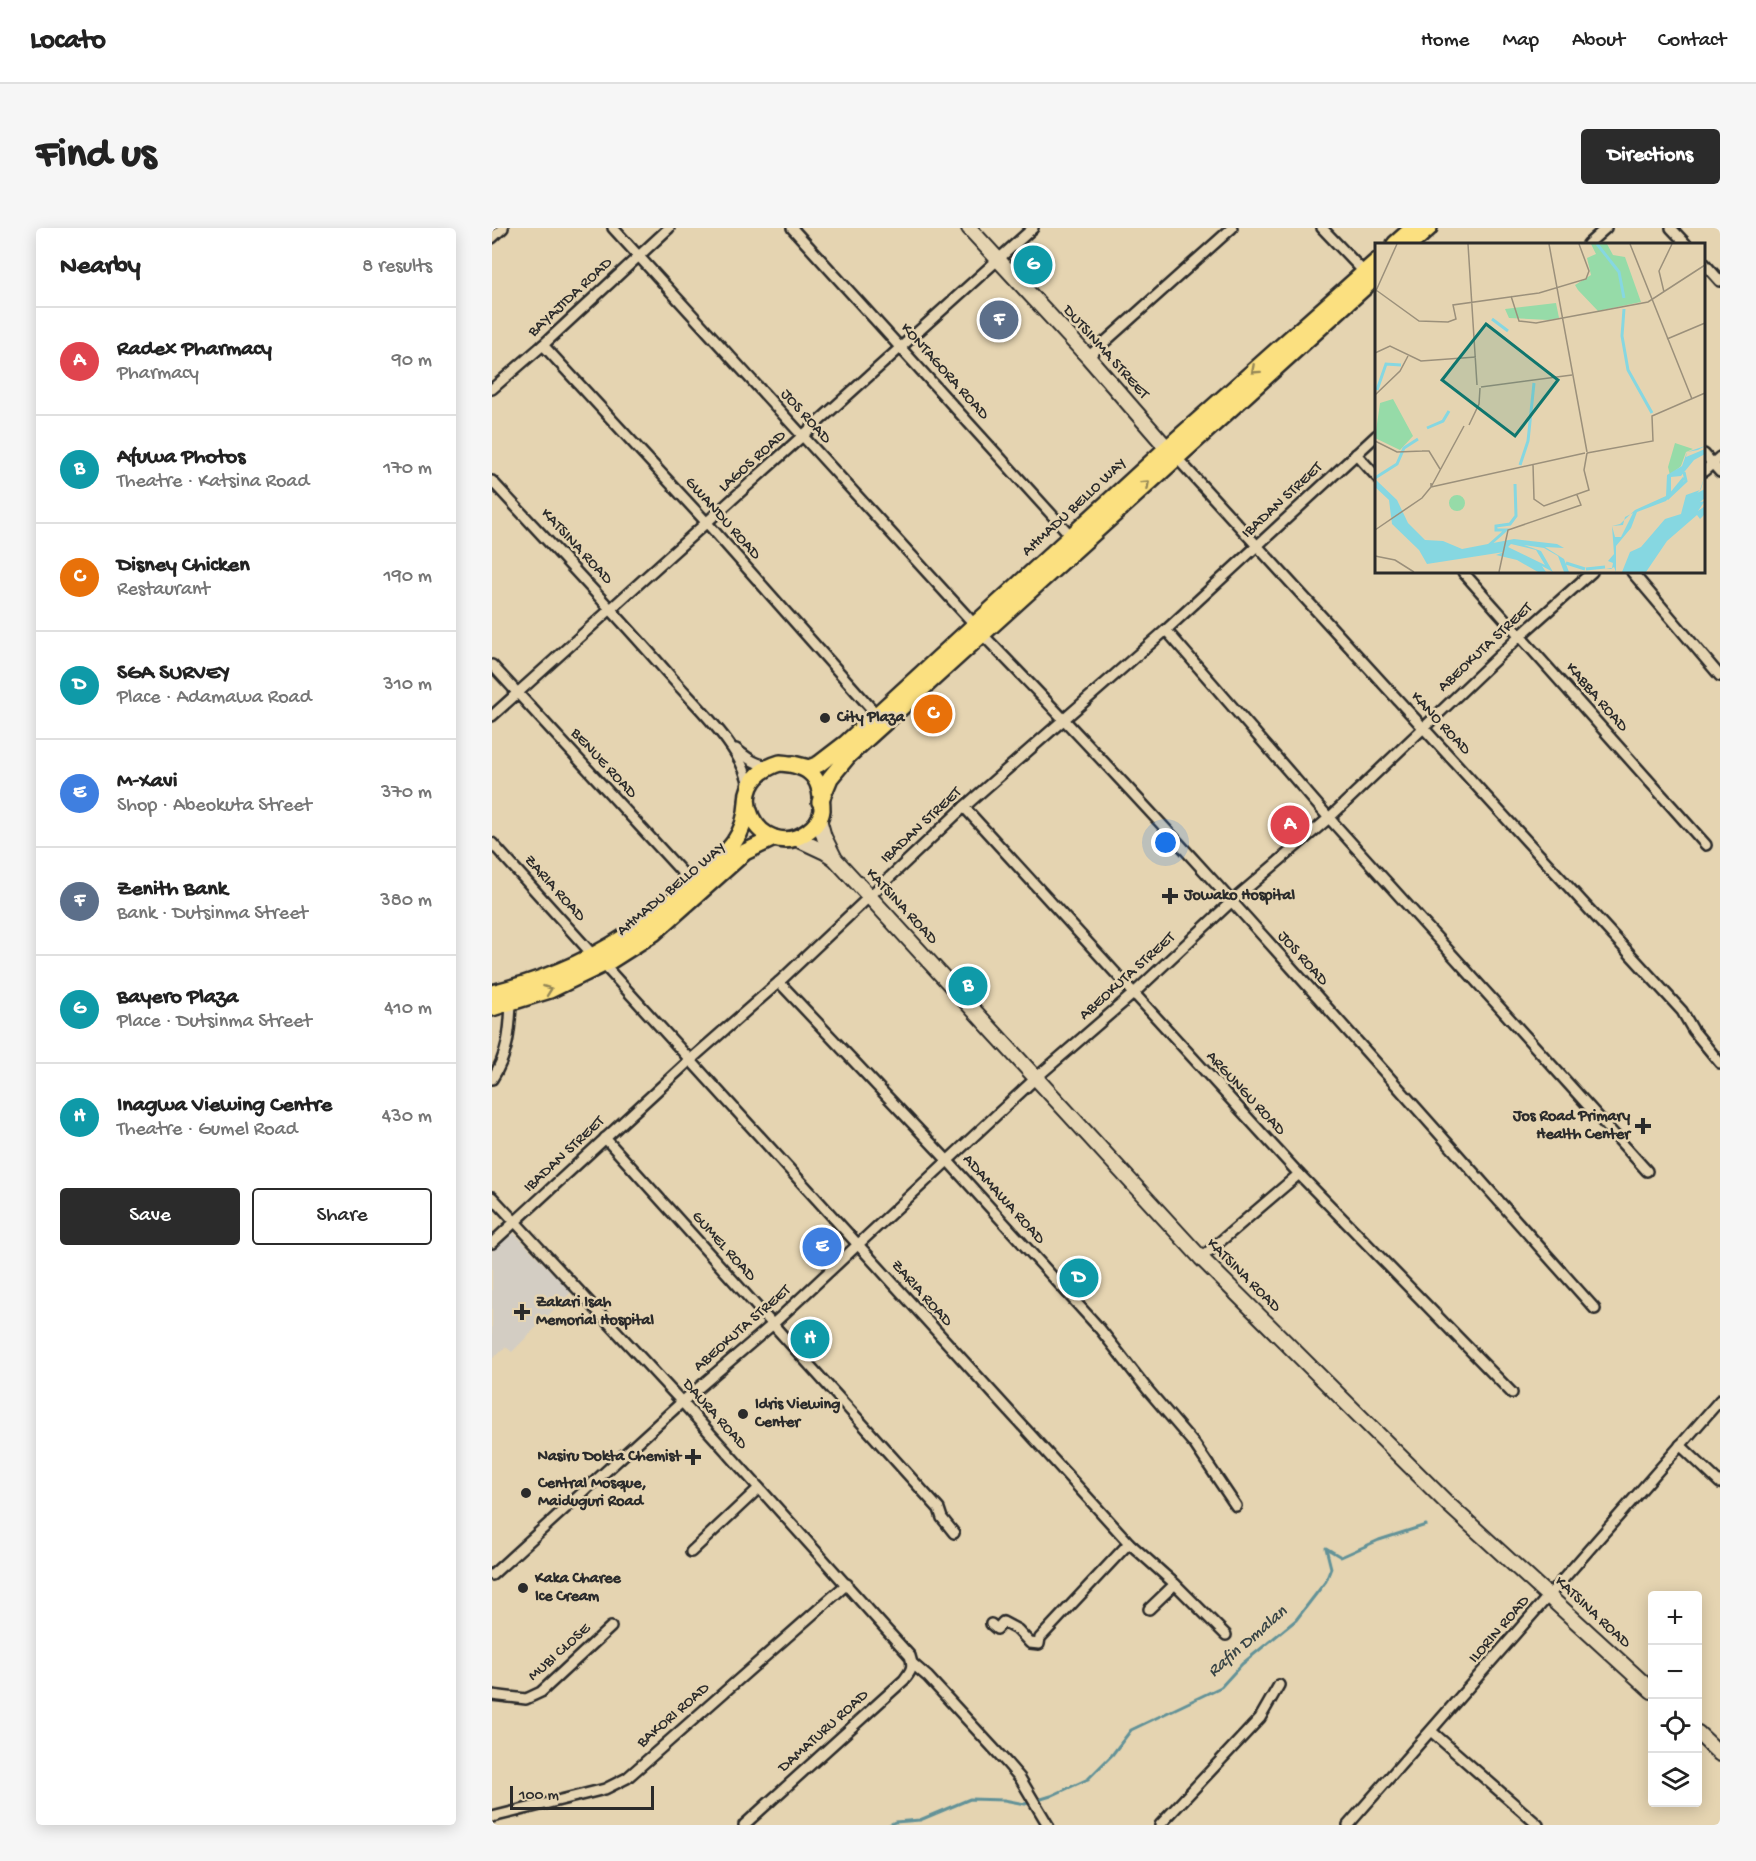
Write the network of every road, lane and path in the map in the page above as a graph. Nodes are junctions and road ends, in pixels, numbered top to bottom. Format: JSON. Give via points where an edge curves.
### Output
{"nodes":[{"id":1,"x":503,"y":228,"type":"edge"},
{"id":2,"x":613,"y":228,"type":"edge"},
{"id":3,"x":669,"y":228,"type":"edge"},
{"id":4,"x":792,"y":228,"type":"edge"},
{"id":5,"x":969,"y":228,"type":"edge"},
{"id":6,"x":1033,"y":228,"type":"edge"},
{"id":7,"x":1232,"y":228,"type":"edge"},
{"id":8,"x":1322,"y":228,"type":"edge"},
{"id":9,"x":1413,"y":228,"type":"edge"},
{"id":10,"x":1429,"y":228,"type":"edge"},
{"id":11,"x":1605,"y":228,"type":"edge"},
{"id":12,"x":1671,"y":228,"type":"edge"},
{"id":13,"x":492,"y":238,"type":"edge"},
{"id":14,"x":1396,"y":243,"type":"edge"},
{"id":15,"x":1412,"y":243,"type":"edge"},
{"id":16,"x":1589,"y":243,"type":"edge"},
{"id":17,"x":1685,"y":243,"type":"edge"},
{"id":18,"x":639,"y":257,"type":"junction"},
{"id":19,"x":997,"y":259,"type":"junction"},
{"id":20,"x":1705,"y":264,"type":"edge"},
{"id":21,"x":1720,"y":280,"type":"edge"},
{"id":22,"x":1371,"y":281,"type":"edge"},
{"id":23,"x":543,"y":345,"type":"junction"},
{"id":24,"x":901,"y":346,"type":"junction"},
{"id":25,"x":1088,"y":357,"type":"junction"},
{"id":26,"x":492,"y":389,"type":"edge"},
{"id":27,"x":802,"y":437,"type":"junction"},
{"id":28,"x":1375,"y":437,"type":"edge"},
{"id":29,"x":1171,"y":453,"type":"junction"},
{"id":30,"x":1356,"y":454,"type":"junction"},
{"id":31,"x":1716,"y":460,"type":"edge"},
{"id":32,"x":1720,"y":472,"type":"edge"},
{"id":33,"x":1375,"y":475,"type":"edge"},
{"id":34,"x":492,"y":481,"type":"edge"},
{"id":35,"x":707,"y":523,"type":"junction"},
{"id":36,"x":1072,"y":537,"type":"junction"},
{"id":37,"x":1256,"y":546,"type":"junction"},
{"id":38,"x":1464,"y":573,"type":"edge"},
{"id":39,"x":1591,"y":573,"type":"edge"},
{"id":40,"x":1633,"y":573,"type":"edge"},
{"id":41,"x":611,"y":609,"type":"junction"},
{"id":42,"x":979,"y":630,"type":"junction"},
{"id":43,"x":1166,"y":630,"type":"junction"},
{"id":44,"x":1521,"y":635,"type":"junction"},
{"id":45,"x":492,"y":665,"type":"edge"},
{"id":46,"x":1720,"y":676,"type":"edge"},
{"id":47,"x":517,"y":693,"type":"junction"},
{"id":48,"x":877,"y":715,"type":"junction"},
{"id":49,"x":492,"y":716,"type":"edge"},
{"id":50,"x":1065,"y":719,"type":"junction"},
{"id":51,"x":1422,"y":728,"type":"junction"},
{"id":52,"x":729,"y":744,"type":"junction"},
{"id":53,"x":787,"y":764,"type":"junction"},
{"id":54,"x":747,"y":797,"type":"junction"},
{"id":55,"x":820,"y":802,"type":"junction"},
{"id":56,"x":964,"y":807,"type":"junction"},
{"id":57,"x":1329,"y":818,"type":"junction"},
{"id":58,"x":819,"y":819,"type":"junction"},
{"id":59,"x":774,"y":838,"type":"junction"},
{"id":60,"x":795,"y":838,"type":"junction"},
{"id":61,"x":492,"y":843,"type":"edge"},
{"id":62,"x":1706,"y":845,"type":"dead end"},
{"id":63,"x":836,"y":859,"type":"junction"},
{"id":64,"x":692,"y":883,"type":"junction"},
{"id":65,"x":869,"y":896,"type":"junction"},
{"id":66,"x":1231,"y":902,"type":"junction"},
{"id":67,"x":598,"y":960,"type":"junction"},
{"id":68,"x":779,"y":982,"type":"junction"},
{"id":69,"x":492,"y":993,"type":"edge"},
{"id":70,"x":1133,"y":994,"type":"junction"},
{"id":71,"x":511,"y":1002,"type":"junction"},
{"id":72,"x":492,"y":1008,"type":"edge"},
{"id":73,"x":689,"y":1060,"type":"junction"},
{"id":74,"x":1720,"y":1063,"type":"edge"},
{"id":75,"x":1037,"y":1077,"type":"junction"},
{"id":76,"x":492,"y":1079,"type":"edge"},
{"id":77,"x":605,"y":1138,"type":"junction"},
{"id":78,"x":947,"y":1160,"type":"junction"},
{"id":79,"x":1647,"y":1171,"type":"dead end"},
{"id":80,"x":1299,"y":1174,"type":"junction"},
{"id":81,"x":492,"y":1197,"type":"edge"},
{"id":82,"x":515,"y":1222,"type":"junction"},
{"id":83,"x":492,"y":1243,"type":"edge"},
{"id":84,"x":857,"y":1246,"type":"junction"},
{"id":85,"x":1201,"y":1258,"type":"junction"},
{"id":86,"x":1595,"y":1309,"type":"dead end"},
{"id":87,"x":772,"y":1325,"type":"junction"},
{"id":88,"x":1512,"y":1393,"type":"dead end"},
{"id":89,"x":1720,"y":1400,"type":"edge"},
{"id":90,"x":682,"y":1402,"type":"junction"},
{"id":91,"x":1680,"y":1445,"type":"junction"},
{"id":92,"x":1720,"y":1483,"type":"edge"},
{"id":93,"x":759,"y":1488,"type":"junction"},
{"id":94,"x":1236,"y":1506,"type":"dead end"},
{"id":95,"x":954,"y":1533,"type":"dead end"},
{"id":96,"x":1129,"y":1543,"type":"junction"},
{"id":97,"x":691,"y":1552,"type":"dead end"},
{"id":98,"x":492,"y":1575,"type":"edge"},
{"id":99,"x":847,"y":1584,"type":"junction"},
{"id":100,"x":1175,"y":1584,"type":"junction"},
{"id":101,"x":1550,"y":1596,"type":"junction"},
{"id":102,"x":1149,"y":1609,"type":"dead end"},
{"id":103,"x":991,"y":1624,"type":"dead end"},
{"id":104,"x":611,"y":1627,"type":"dead end"},
{"id":105,"x":1226,"y":1635,"type":"dead end"},
{"id":106,"x":912,"y":1660,"type":"junction"},
{"id":107,"x":1279,"y":1685,"type":"dead end"},
{"id":108,"x":1648,"y":1686,"type":"edge"},
{"id":109,"x":492,"y":1695,"type":"edge"},
{"id":110,"x":1431,"y":1731,"type":"junction"},
{"id":111,"x":1702,"y":1737,"type":"edge"},
{"id":112,"x":1720,"y":1754,"type":"edge"},
{"id":113,"x":492,"y":1817,"type":"edge"},
{"id":114,"x":744,"y":1825,"type":"edge"},
{"id":115,"x":1048,"y":1825,"type":"edge"},
{"id":116,"x":1160,"y":1825,"type":"edge"},
{"id":117,"x":1348,"y":1825,"type":"edge"},
{"id":118,"x":1538,"y":1825,"type":"edge"}],
"edges":[{"from":1,"to":13,"type":"street"},
{"from":2,"to":18,"type":"street","name":"JOS ROAD"},
{"from":3,"to":18,"type":"street","name":"BAYAJIDA ROAD"},
{"from":4,"to":24,"type":"street","name":"KONTAGORA ROAD"},
{"from":5,"to":19,"type":"street","name":"DUTSINMA STREET"},
{"from":6,"to":19,"type":"street","name":"LAGOS ROAD"},
{"from":7,"to":25,"type":"street"},
{"from":8,"to":22,"type":"street"},
{"from":9,"to":14,"type":"main road"},
{"from":10,"to":15,"type":"main road"},
{"from":11,"to":16,"type":"street"},
{"from":12,"to":17,"type":"street"},
{"from":18,"to":23,"type":"street","name":"BAYAJIDA ROAD"},
{"from":18,"to":27,"type":"street","name":"JOS ROAD"},
{"from":19,"to":24,"type":"street","name":"LAGOS ROAD"},
{"from":19,"to":25,"type":"street","name":"DUTSINMA STREET"},
{"from":20,"to":21,"type":"street"},
{"from":22,"to":29,"type":"main road","name":"AHMADU BELLO WAY"},
{"from":23,"to":26,"type":"street","name":"BAYAJIDA ROAD"},
{"from":23,"to":35,"type":"street","name":"GWANDU ROAD"},
{"from":24,"to":27,"type":"street","name":"LAGOS ROAD"},
{"from":24,"to":36,"type":"street","name":"KONTAGORA ROAD"},
{"from":25,"to":29,"type":"street","name":"DUTSINMA STREET"},
{"from":27,"to":35,"type":"street","name":"LAGOS ROAD"},
{"from":27,"to":42,"type":"street","name":"JOS ROAD"},
{"from":28,"to":30,"type":"street","name":"IBADAN STREET"},
{"from":29,"to":36,"type":"main road","name":"AHMADU BELLO WAY"},
{"from":29,"to":37,"type":"street","name":"KANO ROAD"},
{"from":42,"to":29,"type":"main road","name":"AHMADU BELLO WAY","one_way":true},
{"from":30,"to":33,"type":"street"},
{"from":30,"to":37,"type":"street","name":"IBADAN STREET"},
{"from":31,"to":32,"type":"street"},
{"from":34,"to":41,"type":"street","name":"KATSINA ROAD"},
{"from":35,"to":41,"type":"street","name":"LAGOS ROAD"},
{"from":35,"to":48,"type":"street","name":"GWANDU ROAD"},
{"from":36,"to":42,"type":"main road","name":"AHMADU BELLO WAY"},
{"from":37,"to":43,"type":"street","name":"IBADAN STREET"},
{"from":37,"to":51,"type":"street","name":"KANO ROAD"},
{"from":38,"to":44,"type":"street","name":"KABBA ROAD"},
{"from":39,"to":44,"type":"street","name":"ABEOKUTA STREET"},
{"from":40,"to":46,"type":"street"},
{"from":41,"to":47,"type":"street","name":"LAGOS ROAD"},
{"from":41,"to":52,"type":"street","name":"KATSINA ROAD"},
{"from":42,"to":48,"type":"main road","name":"AHMADU BELLO WAY"},
{"from":42,"to":50,"type":"street","name":"JOS ROAD"},
{"from":42,"to":55,"type":"main road","name":"AHMADU BELLO WAY","via":[[849,754],[830,778]]},
{"from":43,"to":50,"type":"street","name":"IBADAN STREET"},
{"from":43,"to":57,"type":"street"},
{"from":44,"to":51,"type":"street","name":"ABEOKUTA STREET"},
{"from":44,"to":62,"type":"street","name":"KABBA ROAD"},
{"from":45,"to":47,"type":"street","name":"BENUE ROAD"},
{"from":47,"to":49,"type":"street","name":"LAGOS ROAD"},
{"from":47,"to":64,"type":"street","name":"BENUE ROAD"},
{"from":48,"to":53,"type":"main road","name":"AHMADU BELLO WAY","via":[[819,764],[809,768]]},
{"from":50,"to":56,"type":"street","name":"IBADAN STREET"},
{"from":50,"to":66,"type":"street","name":"JOS ROAD"},
{"from":51,"to":57,"type":"street","name":"ABEOKUTA STREET"},
{"from":51,"to":74,"type":"street","name":"KANO ROAD","via":[[1682,1011]]},
{"from":52,"to":53,"type":"street","name":"KATSINA ROAD","via":[[755,762]]},
{"from":52,"to":54,"type":"street","name":"KATSINA ROAD","via":[[747,774]]},
{"from":53,"to":54,"type":"main road","via":[[769,766],[760,772]]},
{"from":53,"to":55,"type":"main road","via":[[812,775],[822,793]]},
{"from":54,"to":59,"type":"main road","via":[[755,825]]},
{"from":54,"to":64,"type":"main road","name":"AHMADU BELLO WAY","via":[[746,820],[734,843]]},
{"from":55,"to":58,"type":"main road"},
{"from":56,"to":65,"type":"street","name":"IBADAN STREET"},
{"from":56,"to":70,"type":"street","name":"ARGUNGU ROAD"},
{"from":57,"to":66,"type":"street","name":"ABEOKUTA STREET"},
{"from":57,"to":79,"type":"street"},
{"from":58,"to":60,"type":"main road","via":[[813,828]]},
{"from":58,"to":63,"type":"street","name":"KATSINA ROAD"},
{"from":59,"to":60,"type":"main road"},
{"from":59,"to":67,"type":"main road","name":"AHMADU BELLO WAY","via":[[745,852],[654,933]]},
{"from":60,"to":63,"type":"street","name":"KATSINA ROAD"},
{"from":61,"to":67,"type":"street","name":"ZARIA ROAD"},
{"from":63,"to":65,"type":"street","name":"KATSINA ROAD"},
{"from":64,"to":67,"type":"main road","name":"AHMADU BELLO WAY"},
{"from":65,"to":68,"type":"street","name":"IBADAN STREET"},
{"from":65,"to":75,"type":"street","name":"KATSINA ROAD"},
{"from":66,"to":70,"type":"street","name":"ABEOKUTA STREET"},
{"from":66,"to":86,"type":"street","name":"JOS ROAD"},
{"from":67,"to":69,"type":"main road","name":"AHMADU BELLO WAY"},
{"from":71,"to":67,"type":"main road","name":"AHMADU BELLO WAY","one_way":true,"via":[[550,990]]},
{"from":67,"to":73,"type":"street","name":"ZARIA ROAD"},
{"from":68,"to":73,"type":"street","name":"IBADAN STREET"},
{"from":68,"to":78,"type":"street","name":"ADAMAWA ROAD"},
{"from":70,"to":75,"type":"street","name":"ABEOKUTA STREET"},
{"from":70,"to":80,"type":"street","name":"ARGUNGU ROAD"},
{"from":71,"to":72,"type":"main road","name":"AHMADU BELLO WAY"},
{"from":71,"to":76,"type":"street","via":[[507,1046],[502,1065]]},
{"from":73,"to":77,"type":"street","name":"IBADAN STREET"},
{"from":73,"to":84,"type":"street","name":"ZARIA ROAD"},
{"from":75,"to":78,"type":"street","name":"ABEOKUTA STREET"},
{"from":75,"to":85,"type":"street","name":"KATSINA ROAD"},
{"from":77,"to":82,"type":"street","name":"IBADAN STREET"},
{"from":77,"to":87,"type":"street","name":"GUMEL ROAD"},
{"from":78,"to":84,"type":"street","name":"ABEOKUTA STREET"},
{"from":78,"to":94,"type":"street","name":"ADAMAWA ROAD","via":[[1101,1329],[1196,1445]]},
{"from":80,"to":85,"type":"street"},
{"from":80,"to":88,"type":"street","name":"ARGUNGU ROAD"},
{"from":81,"to":82,"type":"street","name":"DAURA ROAD"},
{"from":82,"to":83,"type":"street","name":"IBADAN STREET"},
{"from":82,"to":90,"type":"street","name":"DAURA ROAD"},
{"from":84,"to":87,"type":"street","name":"ABEOKUTA STREET"},
{"from":84,"to":96,"type":"street","name":"ZARIA ROAD"},
{"from":85,"to":101,"type":"street","name":"KATSINA ROAD","via":[[1449,1505]]},
{"from":87,"to":90,"type":"street","name":"ABEOKUTA STREET"},
{"from":87,"to":95,"type":"street","name":"GUMEL ROAD","via":[[939,1509]]},
{"from":89,"to":91,"type":"street","name":"ILORIN ROAD"},
{"from":90,"to":93,"type":"street","name":"DAURA ROAD"},
{"from":90,"to":98,"type":"street","name":"ABEOKUTA STREET"},
{"from":91,"to":92,"type":"street"},
{"from":91,"to":101,"type":"street","name":"ILORIN ROAD"},
{"from":93,"to":97,"type":"street"},
{"from":93,"to":99,"type":"street","name":"DAURA ROAD"},
{"from":96,"to":100,"type":"street","name":"ZARIA ROAD"},
{"from":96,"to":103,"type":"street","via":[[1040,1638],[1039,1644],[1030,1643],[1003,1622],[997,1629]]},
{"from":99,"to":106,"type":"street","name":"DAURA ROAD"},
{"from":99,"to":113,"type":"street","name":"BAKORI ROAD","via":[[627,1778],[605,1789]]},
{"from":100,"to":102,"type":"street"},
{"from":100,"to":105,"type":"street","name":"ZARIA ROAD"},
{"from":101,"to":108,"type":"street","name":"KATSINA ROAD"},
{"from":101,"to":110,"type":"street","name":"ILORIN ROAD"},
{"from":104,"to":109,"type":"street","name":"MUBI CLOSE","via":[[541,1692],[526,1699]]},
{"from":106,"to":114,"type":"street","name":"DAMATURU ROAD","via":[[911,1671],[904,1680]]},
{"from":106,"to":115,"type":"street","name":"DAURA ROAD","via":[[1008,1763]]},
{"from":107,"to":116,"type":"street","via":[[1260,1719]]},
{"from":110,"to":117,"type":"street","name":"ILORIN ROAD"},
{"from":110,"to":118,"type":"street"},
{"from":111,"to":112,"type":"street"}]}
